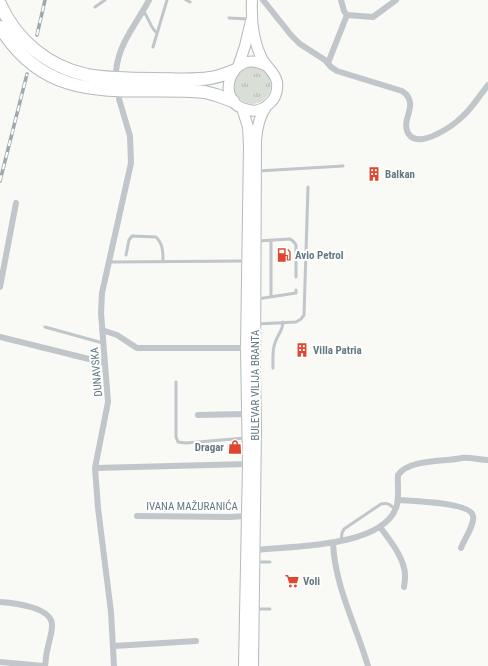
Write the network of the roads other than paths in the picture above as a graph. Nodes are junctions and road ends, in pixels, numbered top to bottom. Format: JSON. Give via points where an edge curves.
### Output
{"nodes":[{"id":1,"x":105,"y":0,"type":"edge"},
{"id":2,"x":149,"y":0,"type":"edge"},
{"id":3,"x":167,"y":0,"type":"edge"},
{"id":4,"x":186,"y":0,"type":"edge"},
{"id":5,"x":252,"y":0,"type":"edge"},
{"id":6,"x":263,"y":0,"type":"edge"},
{"id":7,"x":341,"y":0,"type":"edge"},
{"id":8,"x":396,"y":0,"type":"edge"},
{"id":9,"x":190,"y":2,"type":"dead end"},
{"id":10,"x":0,"y":4,"type":"edge"},
{"id":11,"x":95,"y":7,"type":"dead end"},
{"id":12,"x":143,"y":11,"type":"junction"},
{"id":13,"x":347,"y":15,"type":"junction"},
{"id":14,"x":229,"y":18,"type":"dead end"},
{"id":15,"x":251,"y":20,"type":"junction"},
{"id":16,"x":0,"y":27,"type":"edge"},
{"id":17,"x":157,"y":33,"type":"junction"},
{"id":18,"x":153,"y":47,"type":"dead end"},
{"id":19,"x":328,"y":63,"type":"junction"},
{"id":20,"x":267,"y":66,"type":"junction"},
{"id":21,"x":236,"y":69,"type":"junction"},
{"id":22,"x":116,"y":71,"type":"dead end"},
{"id":23,"x":488,"y":85,"type":"edge"},
{"id":24,"x":119,"y":100,"type":"dead end"},
{"id":25,"x":238,"y":105,"type":"junction"},
{"id":26,"x":266,"y":107,"type":"junction"},
{"id":27,"x":343,"y":166,"type":"dead end"},
{"id":28,"x":256,"y":172,"type":"junction"},
{"id":29,"x":308,"y":187,"type":"dead end"},
{"id":30,"x":16,"y":203,"type":"dead end"},
{"id":31,"x":271,"y":240,"type":"junction"},
{"id":32,"x":256,"y":241,"type":"junction"},
{"id":33,"x":126,"y":255,"type":"dead end"},
{"id":34,"x":163,"y":261,"type":"junction"},
{"id":35,"x":247,"y":261,"type":"junction"},
{"id":36,"x":108,"y":262,"type":"junction"},
{"id":37,"x":296,"y":272,"type":"junction"},
{"id":38,"x":276,"y":273,"type":"dead end"},
{"id":39,"x":291,"y":273,"type":"dead end"},
{"id":40,"x":271,"y":274,"type":"junction"},
{"id":41,"x":296,"y":277,"type":"dead end"},
{"id":42,"x":0,"y":287,"type":"edge"},
{"id":43,"x":296,"y":290,"type":"dead end"},
{"id":44,"x":271,"y":296,"type":"junction"},
{"id":45,"x":255,"y":299,"type":"junction"},
{"id":46,"x":283,"y":322,"type":"junction"},
{"id":47,"x":255,"y":324,"type":"junction"},
{"id":48,"x":45,"y":327,"type":"dead end"},
{"id":49,"x":102,"y":330,"type":"junction"},
{"id":50,"x":0,"y":337,"type":"edge"},
{"id":51,"x":103,"y":343,"type":"junction"},
{"id":52,"x":246,"y":348,"type":"junction"},
{"id":53,"x":105,"y":363,"type":"junction"},
{"id":54,"x":273,"y":368,"type":"dead end"},
{"id":55,"x":176,"y":382,"type":"dead end"},
{"id":56,"x":247,"y":414,"type":"junction"},
{"id":57,"x":198,"y":415,"type":"dead end"},
{"id":58,"x":247,"y":438,"type":"junction"},
{"id":59,"x":488,"y":460,"type":"edge"},
{"id":60,"x":248,"y":464,"type":"junction"},
{"id":61,"x":96,"y":468,"type":"junction"},
{"id":62,"x":399,"y":500,"type":"junction"},
{"id":63,"x":396,"y":509,"type":"junction"},
{"id":64,"x":137,"y":516,"type":"dead end"},
{"id":65,"x":246,"y":516,"type":"junction"},
{"id":66,"x":380,"y":527,"type":"junction"},
{"id":67,"x":341,"y":541,"type":"junction"},
{"id":68,"x":333,"y":543,"type":"junction"},
{"id":69,"x":461,"y":548,"type":"dead end"},
{"id":70,"x":255,"y":550,"type":"junction"},
{"id":71,"x":255,"y":562,"type":"junction"},
{"id":72,"x":270,"y":562,"type":"dead end"},
{"id":73,"x":404,"y":588,"type":"dead end"},
{"id":74,"x":0,"y":602,"type":"edge"},
{"id":75,"x":254,"y":609,"type":"junction"},
{"id":76,"x":270,"y":609,"type":"dead end"},
{"id":77,"x":196,"y":641,"type":"dead end"},
{"id":78,"x":114,"y":646,"type":"junction"},
{"id":79,"x":0,"y":662,"type":"edge"},
{"id":80,"x":44,"y":666,"type":"edge"},
{"id":81,"x":114,"y":666,"type":"edge"},
{"id":82,"x":244,"y":666,"type":"edge"},
{"id":83,"x":254,"y":666,"type":"edge"},
{"id":84,"x":368,"y":666,"type":"edge"}],
"edges":[{"from":1,"to":11,"type":"lane"},
{"from":2,"to":12,"type":"street"},
{"from":3,"to":17,"type":"lane"},
{"from":4,"to":9,"type":"lane"},
{"from":5,"to":15,"type":"main road"},
{"from":6,"to":19,"type":"street","via":[[291,36]]},
{"from":7,"to":13,"type":"street"},
{"from":8,"to":13,"type":"street","via":[[374,17]]},
{"from":10,"to":21,"type":"highway","via":[[11,24],[28,44],[49,60],[76,72],[103,77],[187,79],[210,78]]},
{"from":12,"to":17,"type":"lane"},
{"from":12,"to":22,"type":"street","via":[[121,48]]},
{"from":13,"to":19,"type":"street"},
{"from":14,"to":15,"type":"lane"},
{"from":15,"to":20,"type":"main road","via":[[262,59]]},
{"from":15,"to":21,"type":"main road","via":[[242,57]]},
{"from":16,"to":25,"type":"highway","via":[[29,61],[52,76],[73,84],[99,90],[205,92]]},
{"from":17,"to":18,"type":"lane"},
{"from":19,"to":23,"type":"street","via":[[337,71],[406,94],[410,101],[407,129],[411,137],[418,140],[438,134],[463,116]]},
{"from":20,"to":21,"type":"main road","via":[[255,62],[246,63]]},
{"from":20,"to":26,"type":"main road","via":[[273,72],[277,84],[274,97]]},
{"from":21,"to":25,"type":"main road","via":[[229,78],[228,86],[229,94]]},
{"from":24,"to":36,"type":"street","name":"DUNAVSKA","via":[[130,136],[131,163]]},
{"from":25,"to":26,"type":"main road","via":[[254,111]]},
{"from":25,"to":35,"type":"main road","name":"BULEVAR VILIJA BRANTA","via":[[246,121],[248,134]]},
{"from":26,"to":28,"type":"main road","name":"BULEVAR VILIJA BRANTA","via":[[258,126]]},
{"from":27,"to":28,"type":"lane"},
{"from":28,"to":32,"type":"main road","name":"BULEVAR VILIJA BRANTA"},
{"from":29,"to":46,"type":"lane","via":[[305,313],[298,321]]},
{"from":30,"to":42,"type":"street"},
{"from":31,"to":32,"type":"lane"},
{"from":31,"to":37,"type":"lane","via":[[290,239],[295,242]]},
{"from":31,"to":40,"type":"lane"},
{"from":32,"to":45,"type":"main road","name":"BULEVAR VILIJA BRANTA"},
{"from":33,"to":34,"type":"lane","via":[[132,236],[156,238],[161,243]]},
{"from":34,"to":35,"type":"lane"},
{"from":34,"to":36,"type":"lane"},
{"from":35,"to":52,"type":"main road","name":"BULEVAR VILIJA BRANTA"},
{"from":36,"to":49,"type":"street","name":"DUNAVSKA","via":[[101,302]]},
{"from":37,"to":39,"type":"lane"},
{"from":37,"to":41,"type":"lane"},
{"from":38,"to":40,"type":"lane"},
{"from":40,"to":44,"type":"lane"},
{"from":43,"to":44,"type":"lane","via":[[296,293]]},
{"from":44,"to":45,"type":"lane"},
{"from":45,"to":47,"type":"main road","name":"BULEVAR VILIJA BRANTA"},
{"from":46,"to":47,"type":"lane"},
{"from":46,"to":54,"type":"lane","via":[[282,330],[275,340]]},
{"from":47,"to":70,"type":"main road","name":"BULEVAR VILIJA BRANTA"},
{"from":48,"to":51,"type":"lane"},
{"from":49,"to":51,"type":"street","name":"DUNAVSKA"},
{"from":49,"to":52,"type":"street","via":[[117,335],[137,348]]},
{"from":50,"to":53,"type":"street"},
{"from":51,"to":53,"type":"street","name":"DUNAVSKA"},
{"from":52,"to":56,"type":"main road","name":"BULEVAR VILIJA BRANTA"},
{"from":53,"to":61,"type":"street","name":"DUNAVSKA","via":[[108,402]]},
{"from":55,"to":58,"type":"lane","via":[[178,442]]},
{"from":56,"to":57,"type":"street"},
{"from":56,"to":58,"type":"main road","name":"BULEVAR VILIJA BRANTA"},
{"from":58,"to":60,"type":"main road","name":"BULEVAR VILIJA BRANTA"},
{"from":59,"to":62,"type":"street","via":[[467,458],[410,465],[398,475]]},
{"from":60,"to":61,"type":"street"},
{"from":60,"to":65,"type":"main road","name":"BULEVAR VILIJA BRANTA"},
{"from":61,"to":78,"type":"street","name":"DUNAVSKA","via":[[98,508]]},
{"from":62,"to":63,"type":"street"},
{"from":62,"to":69,"type":"street","via":[[443,504],[470,510],[473,515],[472,523]]},
{"from":63,"to":66,"type":"street"},
{"from":63,"to":67,"type":"lane","via":[[390,504],[381,504],[344,529]]},
{"from":64,"to":65,"type":"street","name":"IVANA MAŽURANIĆA"},
{"from":65,"to":82,"type":"main road","name":"BULEVAR VILIJA BRANTA"},
{"from":66,"to":67,"type":"street","via":[[368,534]]},
{"from":66,"to":73,"type":"street","via":[[405,570]]},
{"from":67,"to":68,"type":"street"},
{"from":68,"to":70,"type":"street"},
{"from":68,"to":84,"type":"street","via":[[338,579]]},
{"from":70,"to":71,"type":"main road","name":"BULEVAR VILIJA BRANTA"},
{"from":71,"to":72,"type":"lane"},
{"from":71,"to":75,"type":"main road","name":"BULEVAR VILIJA BRANTA"},
{"from":74,"to":80,"type":"street","via":[[32,607],[50,619],[52,628]]},
{"from":75,"to":76,"type":"lane"},
{"from":75,"to":83,"type":"main road","name":"BULEVAR VILIJA BRANTA"},
{"from":77,"to":78,"type":"street"},
{"from":78,"to":81,"type":"street","name":"DUNAVSKA"},
{"from":79,"to":80,"type":"street"}]}
